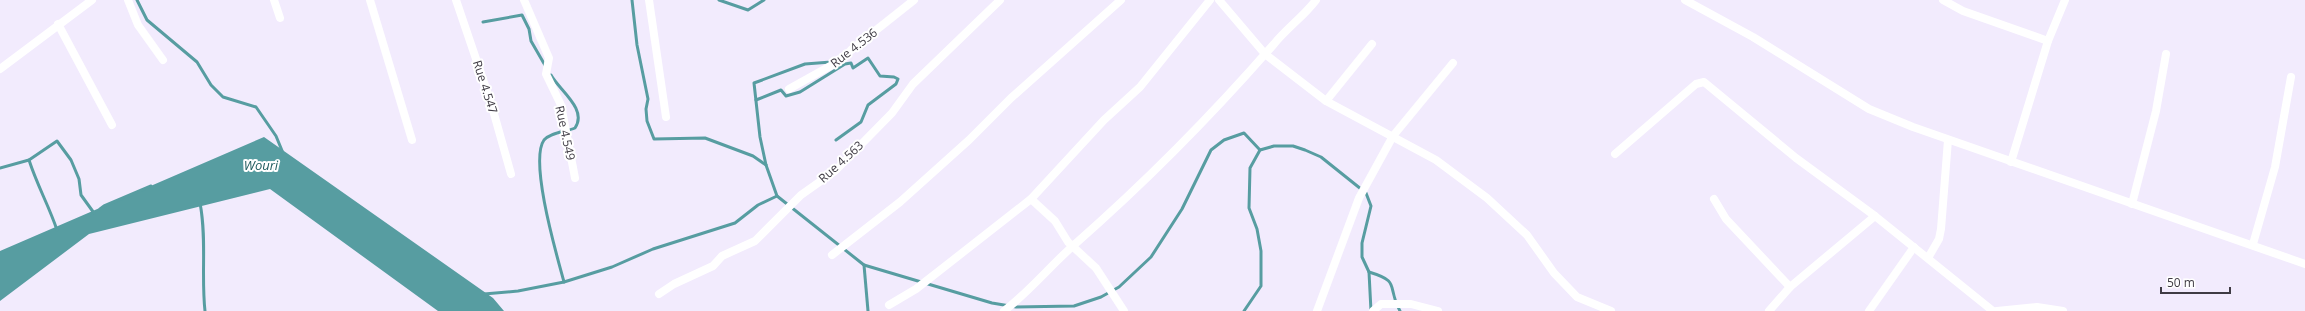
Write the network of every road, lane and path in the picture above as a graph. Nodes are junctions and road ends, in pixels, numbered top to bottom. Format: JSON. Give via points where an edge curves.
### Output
{"nodes":[{"id":1,"x":92,"y":0,"type":"edge"},
{"id":2,"x":128,"y":0,"type":"edge"},
{"id":3,"x":274,"y":0,"type":"edge"},
{"id":4,"x":370,"y":0,"type":"edge"},
{"id":5,"x":456,"y":0,"type":"edge"},
{"id":6,"x":524,"y":0,"type":"edge"},
{"id":7,"x":649,"y":0,"type":"edge"},
{"id":8,"x":914,"y":0,"type":"edge"},
{"id":9,"x":1000,"y":0,"type":"edge"},
{"id":10,"x":1121,"y":0,"type":"edge"},
{"id":11,"x":1210,"y":0,"type":"edge"},
{"id":12,"x":1219,"y":0,"type":"edge"},
{"id":13,"x":1316,"y":0,"type":"edge"},
{"id":14,"x":1685,"y":0,"type":"edge"},
{"id":15,"x":1943,"y":0,"type":"edge"},
{"id":16,"x":2065,"y":0,"type":"edge"},
{"id":17,"x":280,"y":18,"type":"dead end"},
{"id":18,"x":58,"y":24,"type":"junction"},
{"id":19,"x":2048,"y":41,"type":"junction"},
{"id":20,"x":1372,"y":44,"type":"dead end"},
{"id":21,"x":1265,"y":54,"type":"junction"},
{"id":22,"x":2166,"y":54,"type":"dead end"},
{"id":23,"x":163,"y":60,"type":"dead end"},
{"id":24,"x":1453,"y":64,"type":"dead end"},
{"id":25,"x":0,"y":69,"type":"edge"},
{"id":26,"x":2291,"y":77,"type":"dead end"},
{"id":27,"x":789,"y":89,"type":"dead end"},
{"id":28,"x":1326,"y":101,"type":"junction"},
{"id":29,"x":666,"y":116,"type":"dead end"},
{"id":30,"x":112,"y":124,"type":"dead end"},
{"id":31,"x":1393,"y":136,"type":"junction"},
{"id":32,"x":412,"y":140,"type":"dead end"},
{"id":33,"x":1948,"y":140,"type":"junction"},
{"id":34,"x":1615,"y":154,"type":"dead end"},
{"id":35,"x":2011,"y":162,"type":"junction"},
{"id":36,"x":511,"y":174,"type":"dead end"},
{"id":37,"x":575,"y":178,"type":"dead end"},
{"id":38,"x":1031,"y":199,"type":"junction"},
{"id":39,"x":1714,"y":199,"type":"dead end"},
{"id":40,"x":2132,"y":204,"type":"junction"},
{"id":41,"x":1875,"y":216,"type":"junction"},
{"id":42,"x":2253,"y":244,"type":"junction"},
{"id":43,"x":1073,"y":246,"type":"junction"},
{"id":44,"x":1914,"y":247,"type":"junction"},
{"id":45,"x":832,"y":255,"type":"dead end"},
{"id":46,"x":1928,"y":258,"type":"junction"},
{"id":47,"x":2305,"y":264,"type":"edge"},
{"id":48,"x":1790,"y":288,"type":"junction"},
{"id":49,"x":659,"y":294,"type":"dead end"},
{"id":50,"x":890,"y":305,"type":"dead end"},
{"id":51,"x":1004,"y":311,"type":"edge"},
{"id":52,"x":1124,"y":311,"type":"edge"},
{"id":53,"x":1317,"y":311,"type":"edge"},
{"id":54,"x":1373,"y":311,"type":"edge"},
{"id":55,"x":1438,"y":311,"type":"edge"},
{"id":56,"x":1611,"y":311,"type":"edge"},
{"id":57,"x":1769,"y":311,"type":"edge"},
{"id":58,"x":1869,"y":311,"type":"edge"},
{"id":59,"x":1993,"y":311,"type":"edge"},
{"id":60,"x":1996,"y":311,"type":"edge"},
{"id":61,"x":2063,"y":311,"type":"edge"}],
"edges":[{"from":1,"to":18,"type":"street"},
{"from":2,"to":23,"type":"street","via":[[138,24]]},
{"from":3,"to":17,"type":"street"},
{"from":4,"to":32,"type":"street"},
{"from":5,"to":36,"type":"street","name":"Rue 4.547","via":[[491,103]]},
{"from":6,"to":37,"type":"street","name":"Rue 4.549","via":[[549,58],[546,74],[561,104]]},
{"from":7,"to":29,"type":"street"},
{"from":8,"to":27,"type":"street","name":"Rue 4.536","via":[[850,50],[841,60]]},
{"from":9,"to":49,"type":"street","name":"Rue 4.563","via":[[913,84],[892,113],[835,171],[796,198],[755,241],[722,256],[713,266]]},
{"from":10,"to":45,"type":"street","via":[[900,202]]},
{"from":11,"to":38,"type":"street","via":[[1140,87],[1104,120]]},
{"from":12,"to":21,"type":"street"},
{"from":13,"to":21,"type":"street"},
{"from":14,"to":33,"type":"street","via":[[1753,37],[1869,109]]},
{"from":15,"to":19,"type":"street","via":[[1962,11]]},
{"from":16,"to":19,"type":"street"},
{"from":18,"to":25,"type":"street"},
{"from":18,"to":30,"type":"street"},
{"from":19,"to":35,"type":"street"},
{"from":20,"to":28,"type":"street"},
{"from":21,"to":28,"type":"street"},
{"from":21,"to":43,"type":"street","via":[[1163,164]]},
{"from":22,"to":40,"type":"street","via":[[2156,111]]},
{"from":24,"to":31,"type":"street"},
{"from":26,"to":42,"type":"street","via":[[2275,167]]},
{"from":28,"to":31,"type":"street"},
{"from":31,"to":53,"type":"street","via":[[1359,198]]},
{"from":31,"to":56,"type":"street","via":[[1436,160],[1487,198],[1526,235],[1554,273],[1577,297]]},
{"from":33,"to":35,"type":"street"},
{"from":33,"to":46,"type":"street","via":[[1941,229],[1939,239]]},
{"from":34,"to":41,"type":"street","via":[[1696,84],[1704,82],[1796,158]]},
{"from":35,"to":40,"type":"street"},
{"from":38,"to":43,"type":"street","via":[[1056,221]]},
{"from":38,"to":50,"type":"street","via":[[916,289]]},
{"from":39,"to":48,"type":"street","via":[[1726,219]]},
{"from":40,"to":42,"type":"street"},
{"from":41,"to":44,"type":"street"},
{"from":41,"to":48,"type":"street"},
{"from":42,"to":47,"type":"street"},
{"from":43,"to":51,"type":"street","via":[[1033,287]]},
{"from":43,"to":52,"type":"street","via":[[1096,268]]},
{"from":44,"to":46,"type":"street"},
{"from":44,"to":58,"type":"street"},
{"from":46,"to":59,"type":"street"},
{"from":48,"to":57,"type":"street"},
{"from":54,"to":55,"type":"street","via":[[1381,304],[1411,304]]},
{"from":60,"to":61,"type":"street","via":[[2037,307]]}]}
